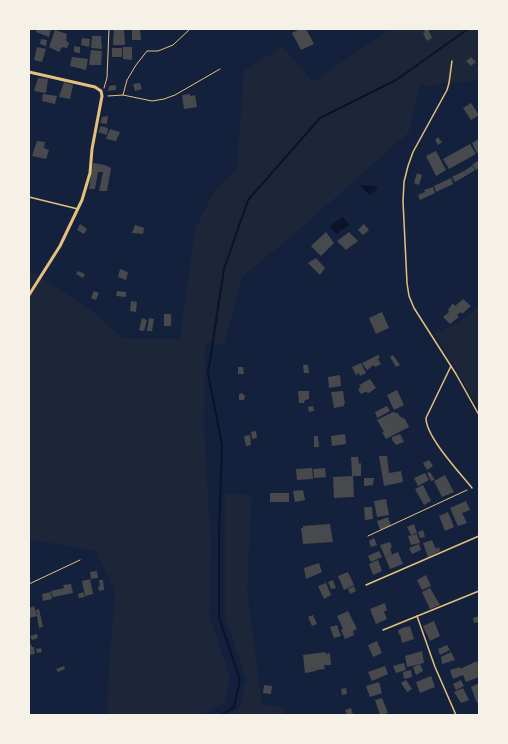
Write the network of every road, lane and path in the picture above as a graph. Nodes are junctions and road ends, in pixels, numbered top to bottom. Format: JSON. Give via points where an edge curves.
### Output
{"nodes":[{"id":1,"x":109,"y":29,"type":"edge"},
{"id":2,"x":190,"y":29,"type":"edge"},
{"id":3,"x":452,"y":61,"type":"dead end"},
{"id":4,"x":220,"y":69,"type":"dead end"},
{"id":5,"x":29,"y":72,"type":"edge"},
{"id":6,"x":123,"y":95,"type":"junction"},
{"id":7,"x":102,"y":96,"type":"junction"},
{"id":8,"x":29,"y":197,"type":"edge"},
{"id":9,"x":78,"y":209,"type":"junction"},
{"id":10,"x":29,"y":295,"type":"edge"},
{"id":11,"x":451,"y":366,"type":"junction"},
{"id":12,"x":479,"y":414,"type":"edge"},
{"id":13,"x":472,"y":488,"type":"joint"},
{"id":14,"x":368,"y":536,"type":"dead end"},
{"id":15,"x":479,"y":536,"type":"edge"},
{"id":16,"x":80,"y":560,"type":"dead end"},
{"id":17,"x":29,"y":584,"type":"edge"},
{"id":18,"x":366,"y":585,"type":"dead end"},
{"id":19,"x":479,"y":591,"type":"edge"},
{"id":20,"x":417,"y":616,"type":"junction"},
{"id":21,"x":383,"y":630,"type":"dead end"},
{"id":22,"x":456,"y":715,"type":"edge"}],
"edges":[{"from":1,"to":7,"type":"path","via":[[107,78]]},
{"from":2,"to":6,"type":"path","via":[[173,45],[147,51],[127,80]]},
{"from":3,"to":11,"type":"lane","via":[[447,90],[413,152],[404,182],[405,255],[409,296]]},
{"from":4,"to":6,"type":"path","via":[[164,99],[152,101]]},
{"from":5,"to":7,"type":"street","via":[[95,87],[101,91]]},
{"from":6,"to":7,"type":"path"},
{"from":7,"to":9,"type":"street","via":[[90,173]]},
{"from":8,"to":9,"type":"lane"},
{"from":9,"to":10,"type":"street","via":[[60,246]]},
{"from":11,"to":12,"type":"lane"},
{"from":11,"to":13,"type":"lane","via":[[426,418],[426,425]]},
{"from":13,"to":14,"type":"path"},
{"from":15,"to":18,"type":"lane"},
{"from":16,"to":17,"type":"path"},
{"from":19,"to":20,"type":"lane"},
{"from":20,"to":21,"type":"lane"},
{"from":20,"to":22,"type":"lane","via":[[435,668]]}]}
